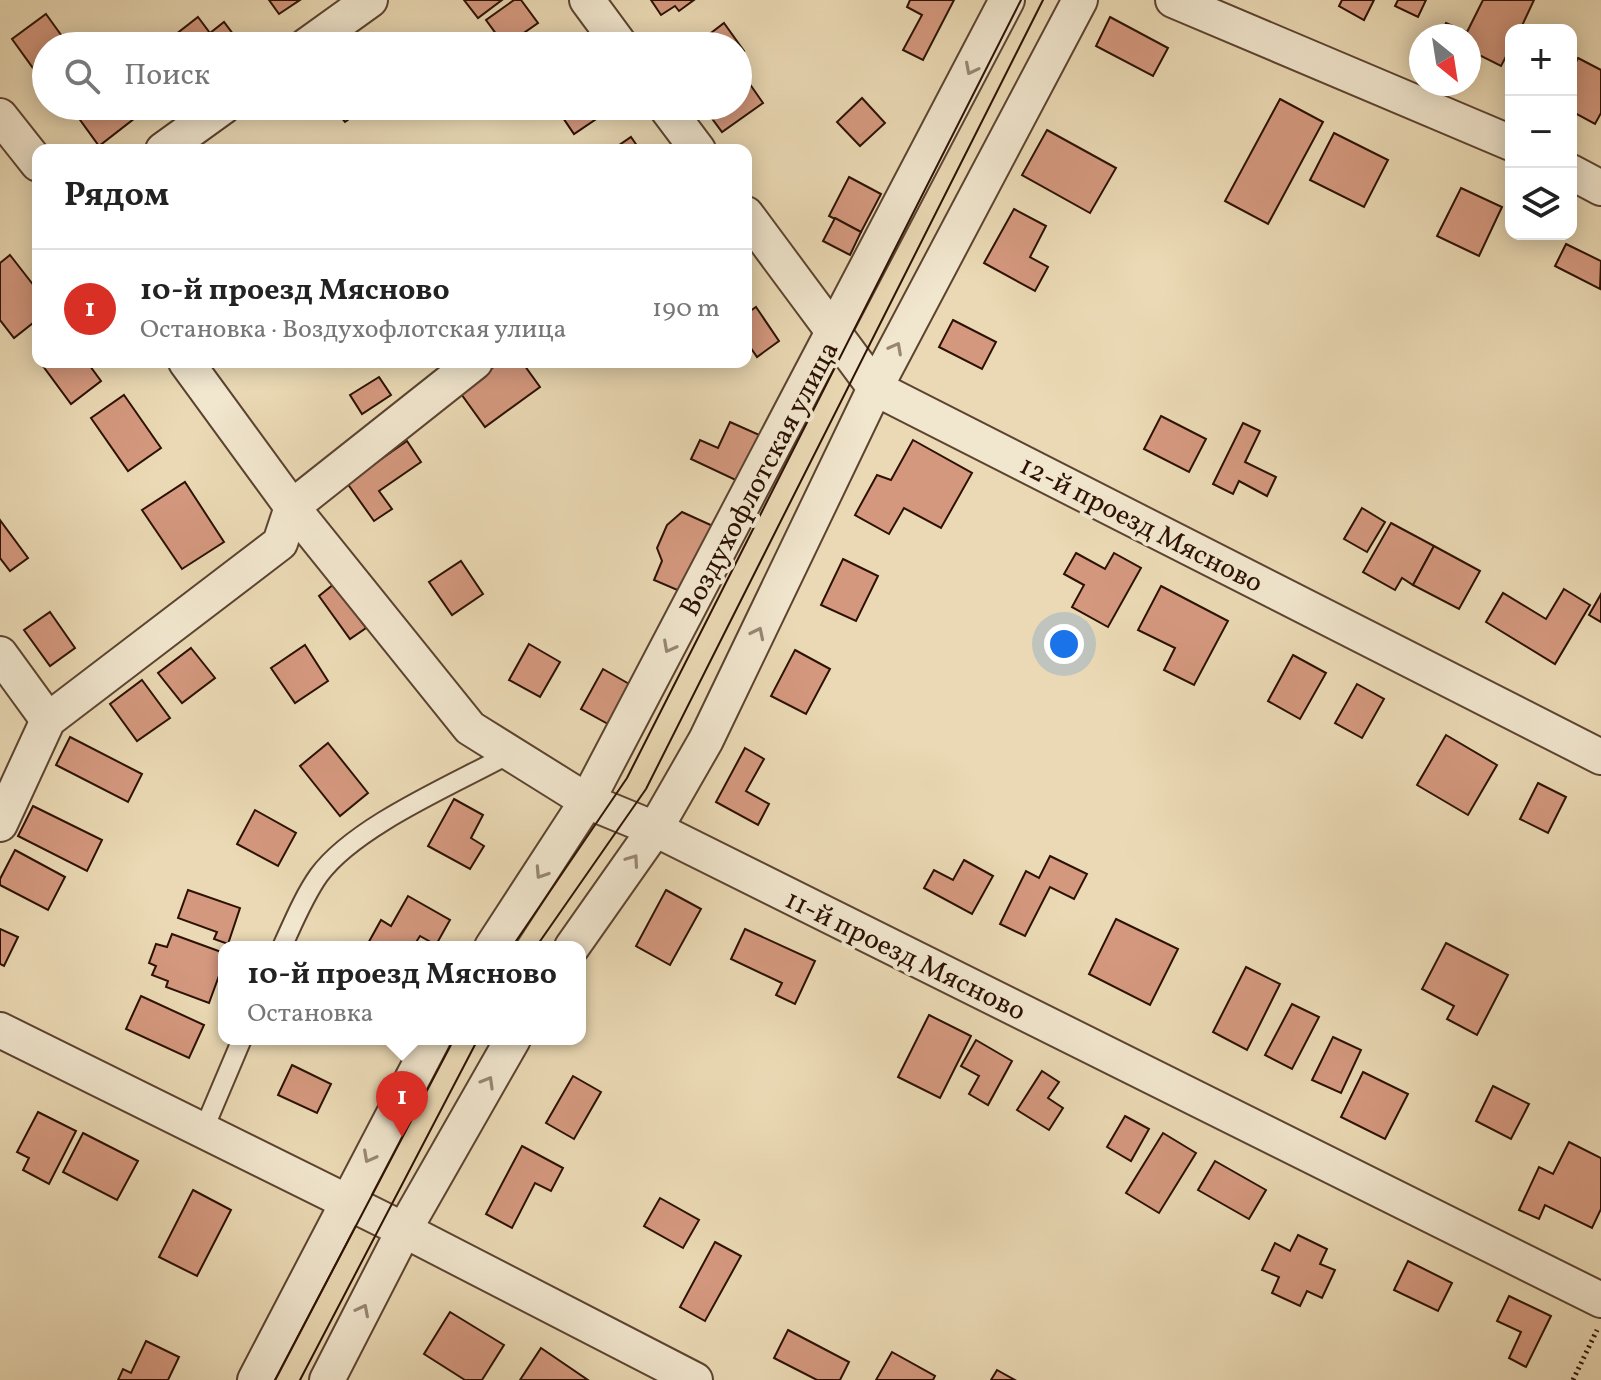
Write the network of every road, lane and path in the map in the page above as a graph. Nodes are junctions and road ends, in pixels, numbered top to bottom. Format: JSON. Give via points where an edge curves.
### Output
{"nodes":[{"id":1,"x":370,"y":0,"type":"edge"},
{"id":2,"x":587,"y":0,"type":"edge"},
{"id":3,"x":1007,"y":0,"type":"edge"},
{"id":4,"x":1080,"y":0,"type":"edge"},
{"id":5,"x":1173,"y":0,"type":"edge"},
{"id":6,"x":325,"y":32,"type":"edge"},
{"id":7,"x":611,"y":32,"type":"edge"},
{"id":8,"x":0,"y":116,"type":"edge"},
{"id":9,"x":205,"y":120,"type":"edge"},
{"id":10,"x":676,"y":120,"type":"edge"},
{"id":11,"x":1505,"y":140,"type":"edge"},
{"id":12,"x":171,"y":144,"type":"edge"},
{"id":13,"x":694,"y":144,"type":"edge"},
{"id":14,"x":32,"y":156,"type":"edge"},
{"id":15,"x":1577,"y":175,"type":"edge"},
{"id":16,"x":1601,"y":188,"type":"edge"},
{"id":17,"x":752,"y":222,"type":"edge"},
{"id":18,"x":834,"y":332,"type":"junction"},
{"id":19,"x":190,"y":368,"type":"edge"},
{"id":20,"x":467,"y":368,"type":"edge"},
{"id":21,"x":875,"y":388,"type":"junction"},
{"id":22,"x":292,"y":507,"type":"junction"},
{"id":23,"x":0,"y":654,"type":"edge"},
{"id":24,"x":48,"y":720,"type":"junction"},
{"id":25,"x":511,"y":753,"type":"junction"},
{"id":26,"x":1601,"y":757,"type":"edge"},
{"id":27,"x":587,"y":801,"type":"junction"},
{"id":28,"x":0,"y":824,"type":"edge"},
{"id":29,"x":655,"y":829,"type":"junction"},
{"id":30,"x":285,"y":941,"type":"edge"},
{"id":31,"x":496,"y":941,"type":"edge"},
{"id":32,"x":576,"y":941,"type":"edge"},
{"id":33,"x":0,"y":1030,"type":"edge"},
{"id":34,"x":239,"y":1045,"type":"edge"},
{"id":35,"x":430,"y":1045,"type":"edge"},
{"id":36,"x":510,"y":1045,"type":"edge"},
{"id":37,"x":203,"y":1131,"type":"junction"},
{"id":38,"x":346,"y":1202,"type":"junction"},
{"id":39,"x":404,"y":1230,"type":"junction"},
{"id":40,"x":1601,"y":1300,"type":"edge"},
{"id":41,"x":1601,"y":1322,"type":"edge"},
{"id":42,"x":255,"y":1380,"type":"edge"},
{"id":43,"x":327,"y":1380,"type":"edge"},
{"id":44,"x":695,"y":1380,"type":"edge"},
{"id":45,"x":1573,"y":1380,"type":"edge"}],
"edges":[{"from":1,"to":6,"type":"street"},
{"from":2,"to":7,"type":"street"},
{"from":3,"to":18,"type":"street","name":"Воздухофлотская улица","one_way":true},
{"from":21,"to":4,"type":"street","one_way":true},
{"from":5,"to":11,"type":"street"},
{"from":8,"to":14,"type":"street"},
{"from":9,"to":12,"type":"street"},
{"from":10,"to":13,"type":"street"},
{"from":15,"to":16,"type":"street"},
{"from":17,"to":18,"type":"street","name":"12-й проезд Мясново"},
{"from":18,"to":21,"type":"street","name":"12-й проезд Мясново"},
{"from":18,"to":27,"type":"street","name":"Воздухофлотская улица","one_way":true},
{"from":19,"to":22,"type":"street","name":"11-й проезд Мясново"},
{"from":20,"to":22,"type":"street"},
{"from":21,"to":26,"type":"street","name":"12-й проезд Мясново"},
{"from":29,"to":21,"type":"street","one_way":true,"via":[[706,740]]},
{"from":22,"to":24,"type":"street","via":[[280,543]]},
{"from":22,"to":25,"type":"street","name":"11-й проезд Мясново","via":[[470,728]]},
{"from":23,"to":24,"type":"street"},
{"from":24,"to":28,"type":"street"},
{"from":25,"to":27,"type":"street","name":"11-й проезд Мясново"},
{"from":25,"to":30,"type":"lane","via":[[342,850],[319,876]]},
{"from":27,"to":29,"type":"street","name":"11-й проезд Мясново"},
{"from":27,"to":31,"type":"street","name":"Воздухофлотская улица","one_way":true},
{"from":32,"to":29,"type":"street","one_way":true},
{"from":29,"to":40,"type":"street","name":"11-й проезд Мясново"},
{"from":33,"to":37,"type":"street"},
{"from":34,"to":37,"type":"lane"},
{"from":35,"to":38,"type":"street","one_way":true},
{"from":39,"to":36,"type":"street","one_way":true},
{"from":37,"to":38,"type":"street"},
{"from":38,"to":39,"type":"street"},
{"from":38,"to":42,"type":"street"},
{"from":43,"to":39,"type":"street","one_way":true},
{"from":39,"to":44,"type":"street"},
{"from":41,"to":45,"type":"path"}]}
